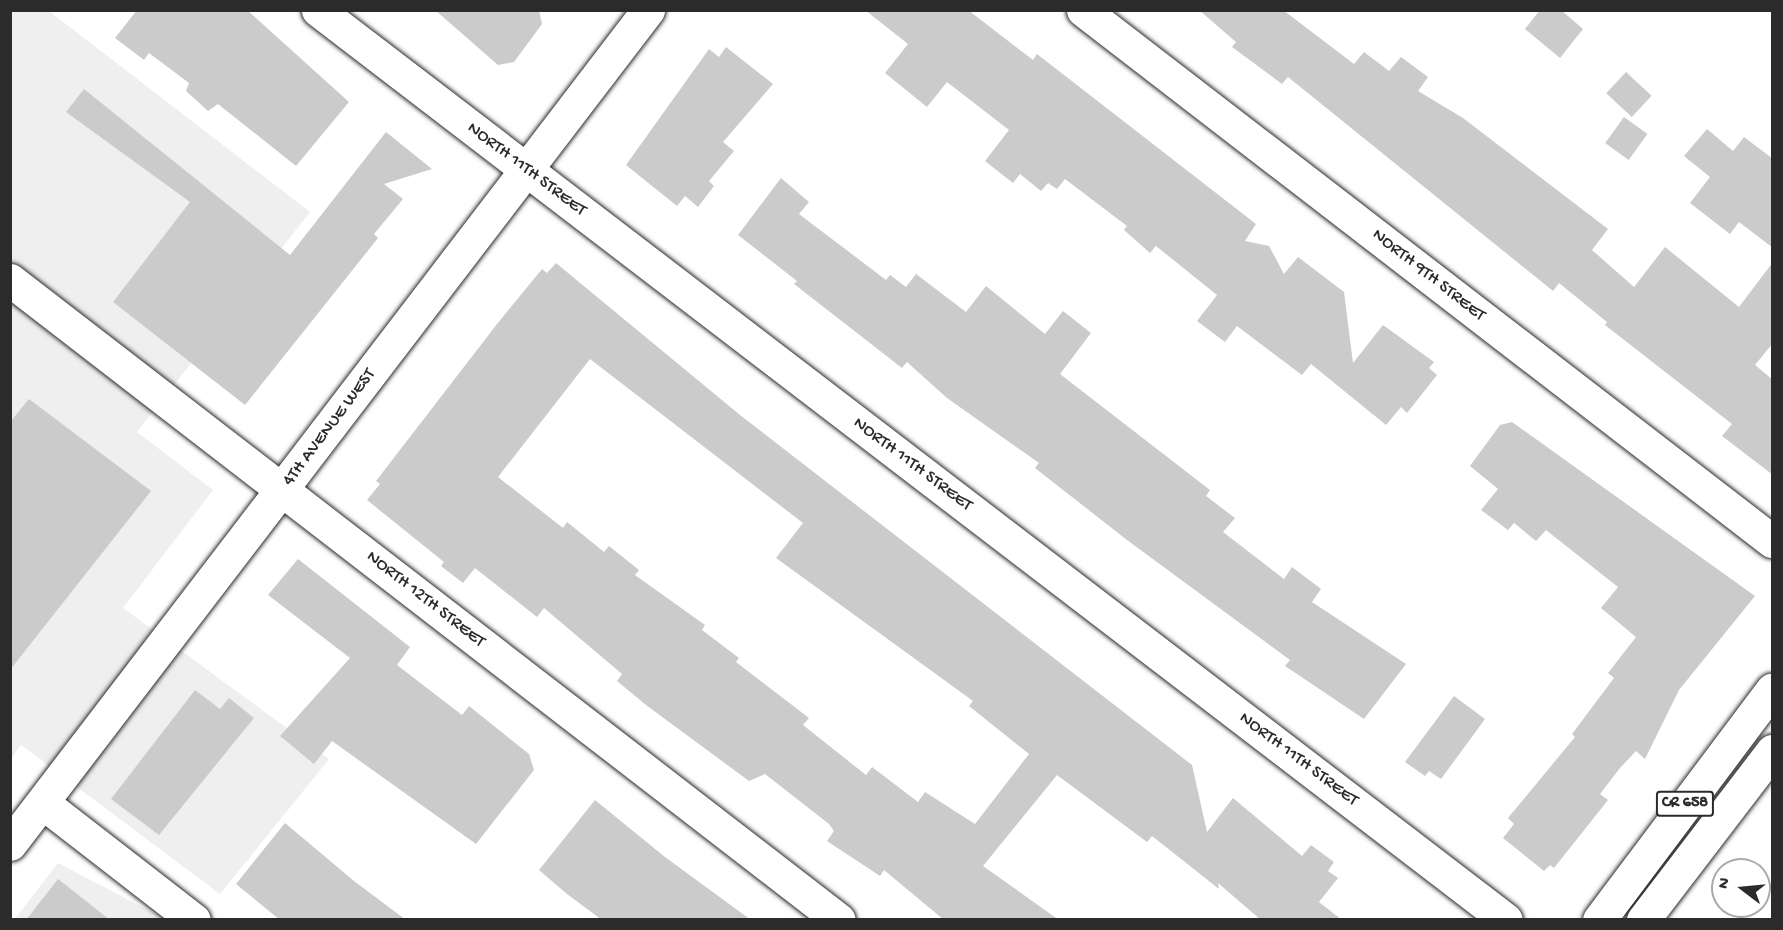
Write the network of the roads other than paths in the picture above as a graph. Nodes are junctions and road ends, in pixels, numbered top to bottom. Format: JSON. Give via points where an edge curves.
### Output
{"nodes":[{"id":1,"x":318,"y":10,"type":"edge"},
{"id":2,"x":648,"y":10,"type":"edge"},
{"id":3,"x":1083,"y":10,"type":"edge"},
{"id":4,"x":526,"y":170,"type":"junction"},
{"id":5,"x":10,"y":280,"type":"edge"},
{"id":6,"x":282,"y":490,"type":"junction"},
{"id":7,"x":1773,"y":541,"type":"edge"},
{"id":8,"x":1773,"y":690,"type":"edge"},
{"id":9,"x":1773,"y":751,"type":"edge"},
{"id":10,"x":43,"y":803,"type":"junction"},
{"id":11,"x":10,"y":844,"type":"edge"},
{"id":12,"x":194,"y":920,"type":"edge"},
{"id":13,"x":839,"y":920,"type":"edge"},
{"id":14,"x":1506,"y":920,"type":"edge"},
{"id":15,"x":1599,"y":920,"type":"edge"},
{"id":16,"x":1643,"y":920,"type":"edge"}],
"edges":[{"from":1,"to":4,"type":"street","name":"NORTH 11TH STREET"},
{"from":2,"to":4,"type":"street","name":"4TH AVENUE WEST"},
{"from":3,"to":7,"type":"street","name":"NORTH 9TH STREET"},
{"from":4,"to":6,"type":"street","name":"4TH AVENUE WEST"},
{"from":4,"to":14,"type":"street","name":"NORTH 11TH STREET"},
{"from":5,"to":6,"type":"street","name":"NORTH 12TH STREET"},
{"from":6,"to":10,"type":"street","name":"4TH AVENUE WEST"},
{"from":6,"to":13,"type":"street","name":"NORTH 12TH STREET"},
{"from":8,"to":15,"type":"street","number":"CR 658"},
{"from":9,"to":16,"type":"street","number":"CR 658"},
{"from":10,"to":11,"type":"street","name":"4TH AVENUE WEST"},
{"from":10,"to":12,"type":"street"}]}
